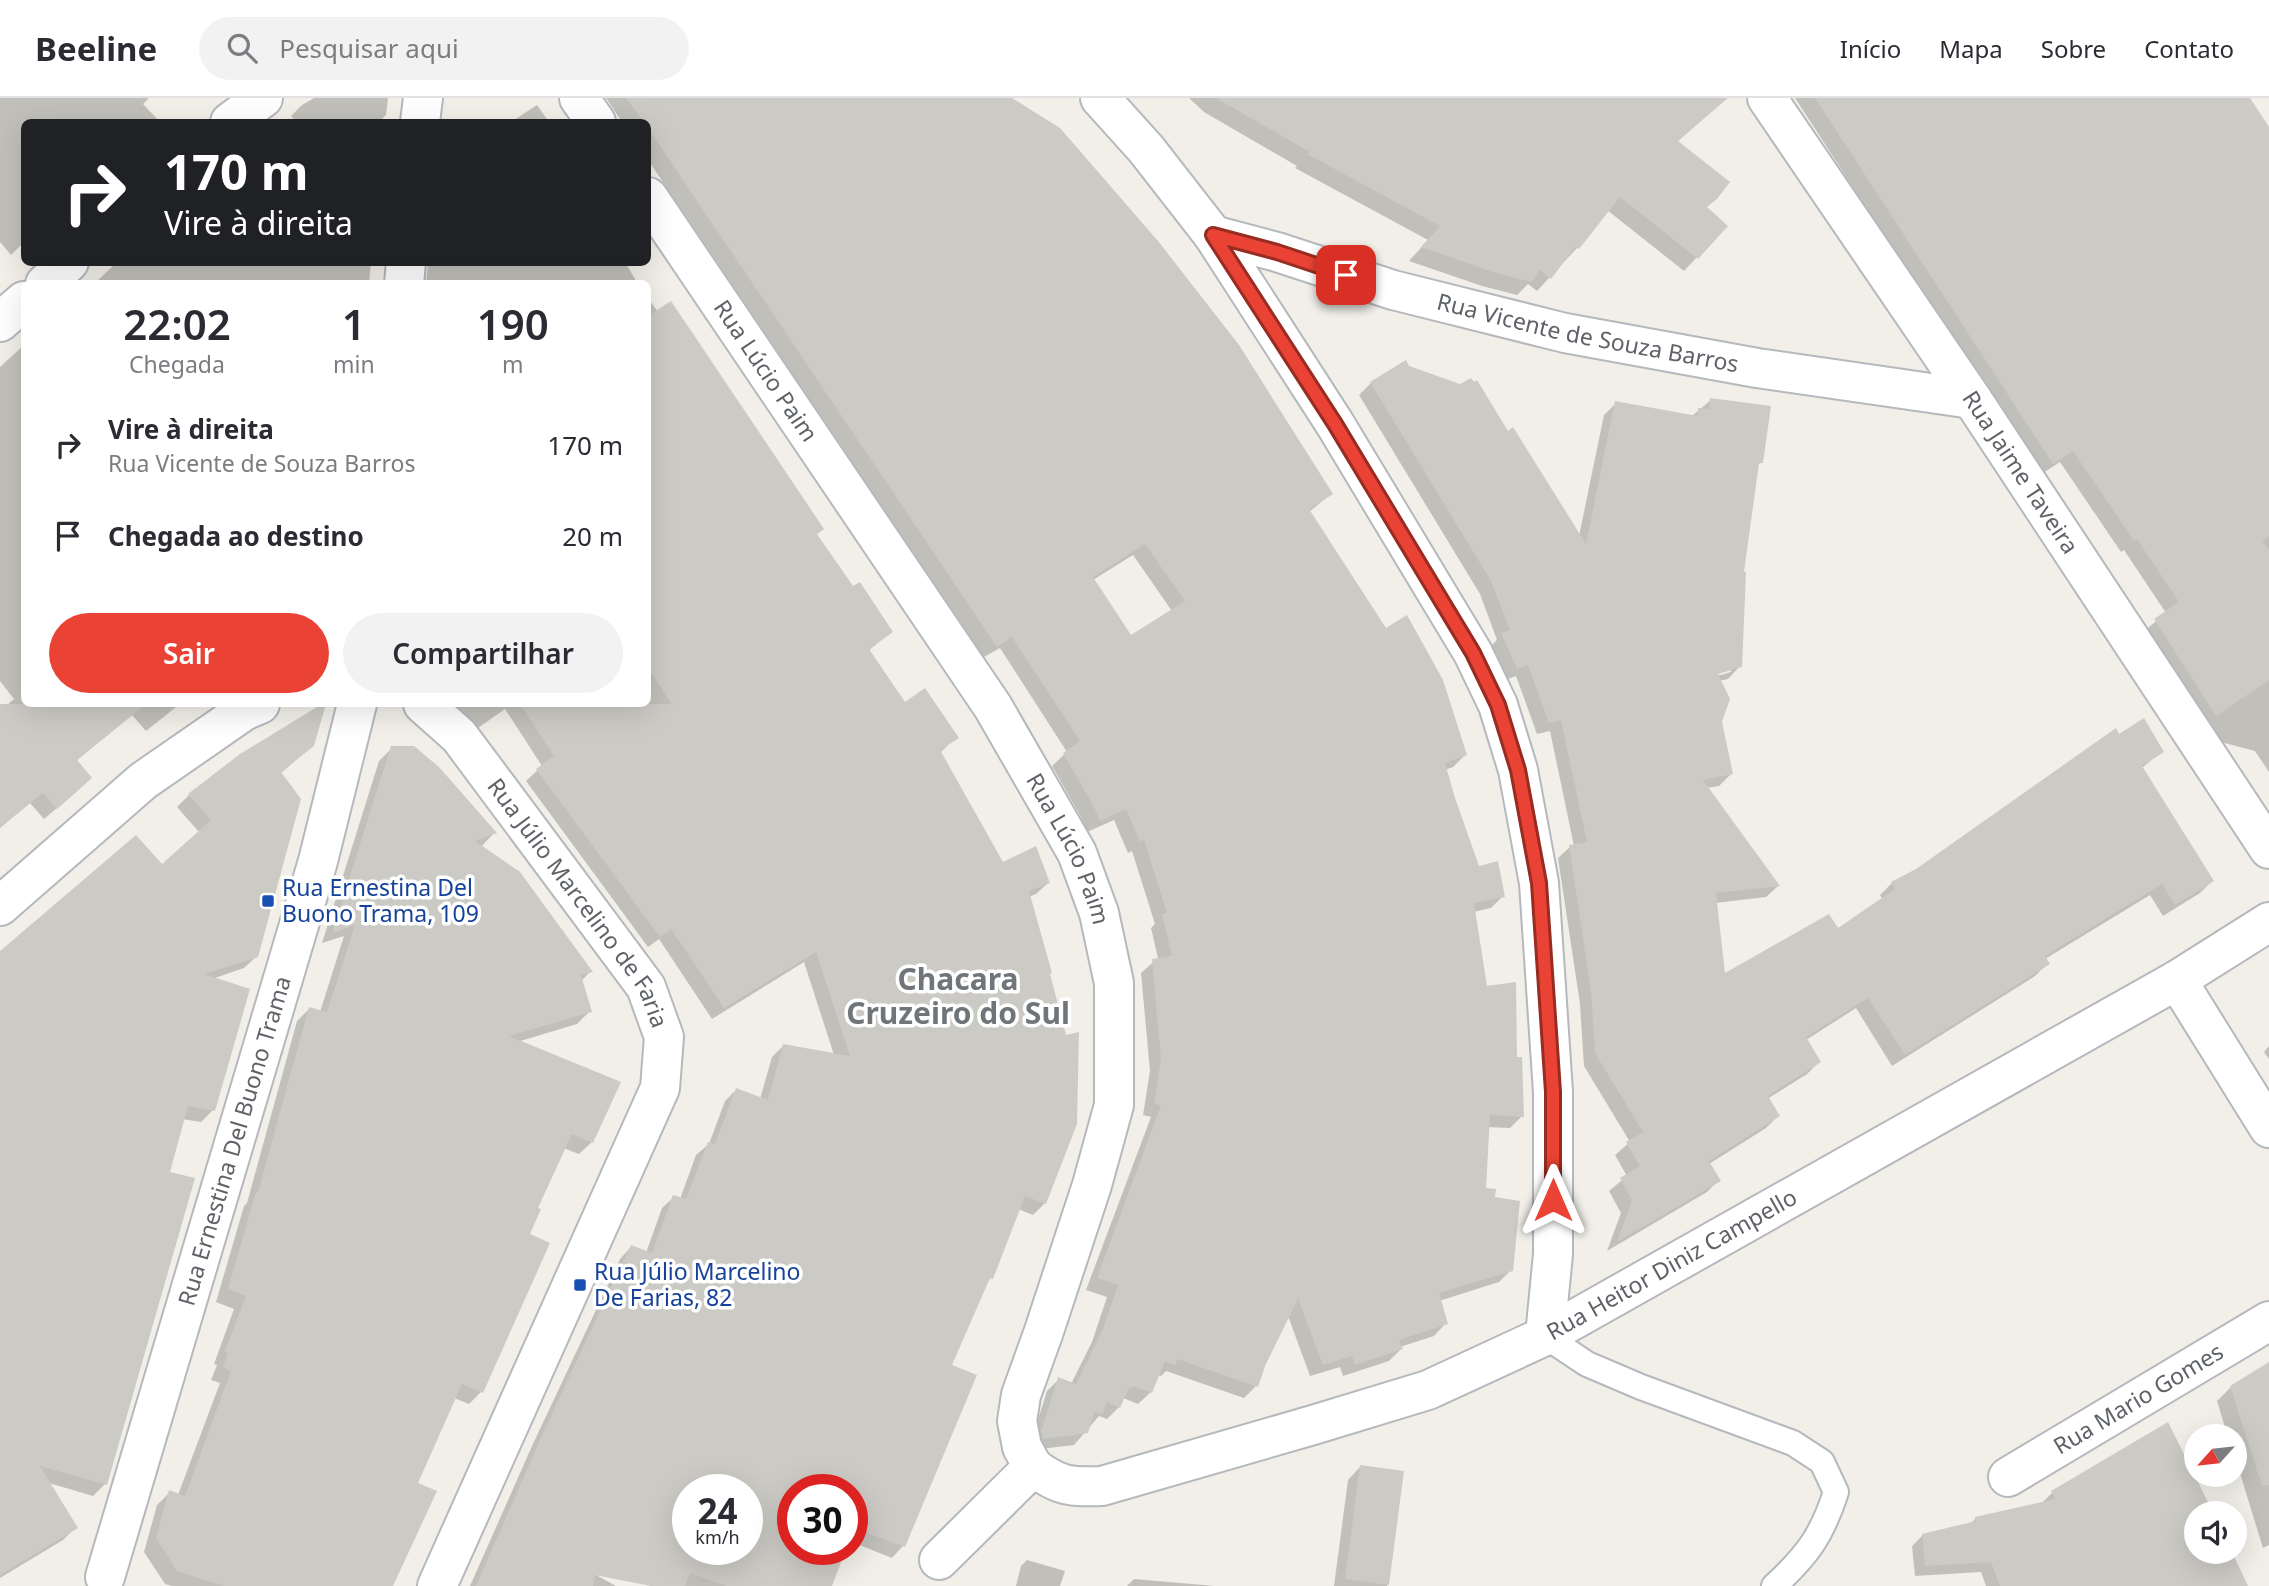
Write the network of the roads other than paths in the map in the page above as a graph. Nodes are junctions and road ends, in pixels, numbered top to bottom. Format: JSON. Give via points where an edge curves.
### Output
{"nodes":[{"id":1,"x":263,"y":98,"type":"edge"},
{"id":2,"x":423,"y":98,"type":"edge"},
{"id":3,"x":579,"y":98,"type":"edge"},
{"id":4,"x":1100,"y":98,"type":"edge"},
{"id":5,"x":1767,"y":98,"type":"edge"},
{"id":6,"x":234,"y":119,"type":"edge"},
{"id":7,"x":420,"y":119,"type":"edge"},
{"id":8,"x":594,"y":119,"type":"edge"},
{"id":9,"x":651,"y":201,"type":"edge"},
{"id":10,"x":1213,"y":235,"type":"junction"},
{"id":11,"x":65,"y":266,"type":"edge"},
{"id":12,"x":49,"y":280,"type":"edge"},
{"id":13,"x":21,"y":304,"type":"edge"},
{"id":14,"x":0,"y":322,"type":"edge"},
{"id":15,"x":1972,"y":399,"type":"junction"},
{"id":16,"x":253,"y":707,"type":"edge"},
{"id":17,"x":356,"y":707,"type":"edge"},
{"id":18,"x":426,"y":707,"type":"edge"},
{"id":19,"x":2269,"y":849,"type":"edge"},
{"id":20,"x":0,"y":906,"type":"edge"},
{"id":21,"x":2269,"y":922,"type":"edge"},
{"id":22,"x":2177,"y":980,"type":"junction"},
{"id":23,"x":2269,"y":1128,"type":"edge"},
{"id":24,"x":2269,"y":1321,"type":"edge"},
{"id":25,"x":1545,"y":1336,"type":"junction"},
{"id":26,"x":1033,"y":1467,"type":"junction"},
{"id":27,"x":2008,"y":1477,"type":"dead end"},
{"id":28,"x":939,"y":1560,"type":"dead end"},
{"id":29,"x":107,"y":1583,"type":"edge"},
{"id":30,"x":437,"y":1586,"type":"edge"},
{"id":31,"x":1774,"y":1586,"type":"edge"}],
"edges":[{"from":1,"to":6,"type":"street"},
{"from":2,"to":7,"type":"street"},
{"from":3,"to":8,"type":"street"},
{"from":4,"to":10,"type":"street"},
{"from":5,"to":15,"type":"street","name":"Rua Jaime Taveira"},
{"from":9,"to":26,"type":"street","name":"Rua Lúcio Paim","via":[[993,707],[1077,853],[1099,913],[1114,983],[1114,1105],[1021,1395],[1017,1420],[1022,1447]]},
{"from":10,"to":15,"type":"street","name":"Rua Vicente de Souza Barros","via":[[1565,334]]},
{"from":10,"to":25,"type":"street","via":[[1335,424],[1459,630],[1488,684],[1518,770],[1539,883],[1553,1092],[1553,1254]]},
{"from":11,"to":12,"type":"street"},
{"from":13,"to":14,"type":"street"},
{"from":15,"to":19,"type":"street","name":"Rua Jaime Taveira"},
{"from":16,"to":20,"type":"street","via":[[143,781]]},
{"from":17,"to":29,"type":"street","name":"Rua Ernestina Del Buono Trama","via":[[318,861]]},
{"from":18,"to":30,"type":"street","name":"Rua Júlio Marcelino de Faria","via":[[459,736],[646,987],[664,1037],[660,1088]]},
{"from":21,"to":22,"type":"street","name":"Rua Heitor Diniz Campello"},
{"from":22,"to":23,"type":"street"},
{"from":22,"to":25,"type":"street","name":"Rua Heitor Diniz Campello"},
{"from":24,"to":27,"type":"street","name":"Rua Mario Gomes"},
{"from":25,"to":26,"type":"street","name":"Rua Heitor Diniz Campello","via":[[1428,1390],[1102,1486],[1074,1487],[1051,1481]]},
{"from":25,"to":31,"type":"lane","via":[[1587,1364],[1793,1443],[1822,1462],[1836,1492],[1827,1521],[1809,1552]]},
{"from":26,"to":28,"type":"street"}]}
